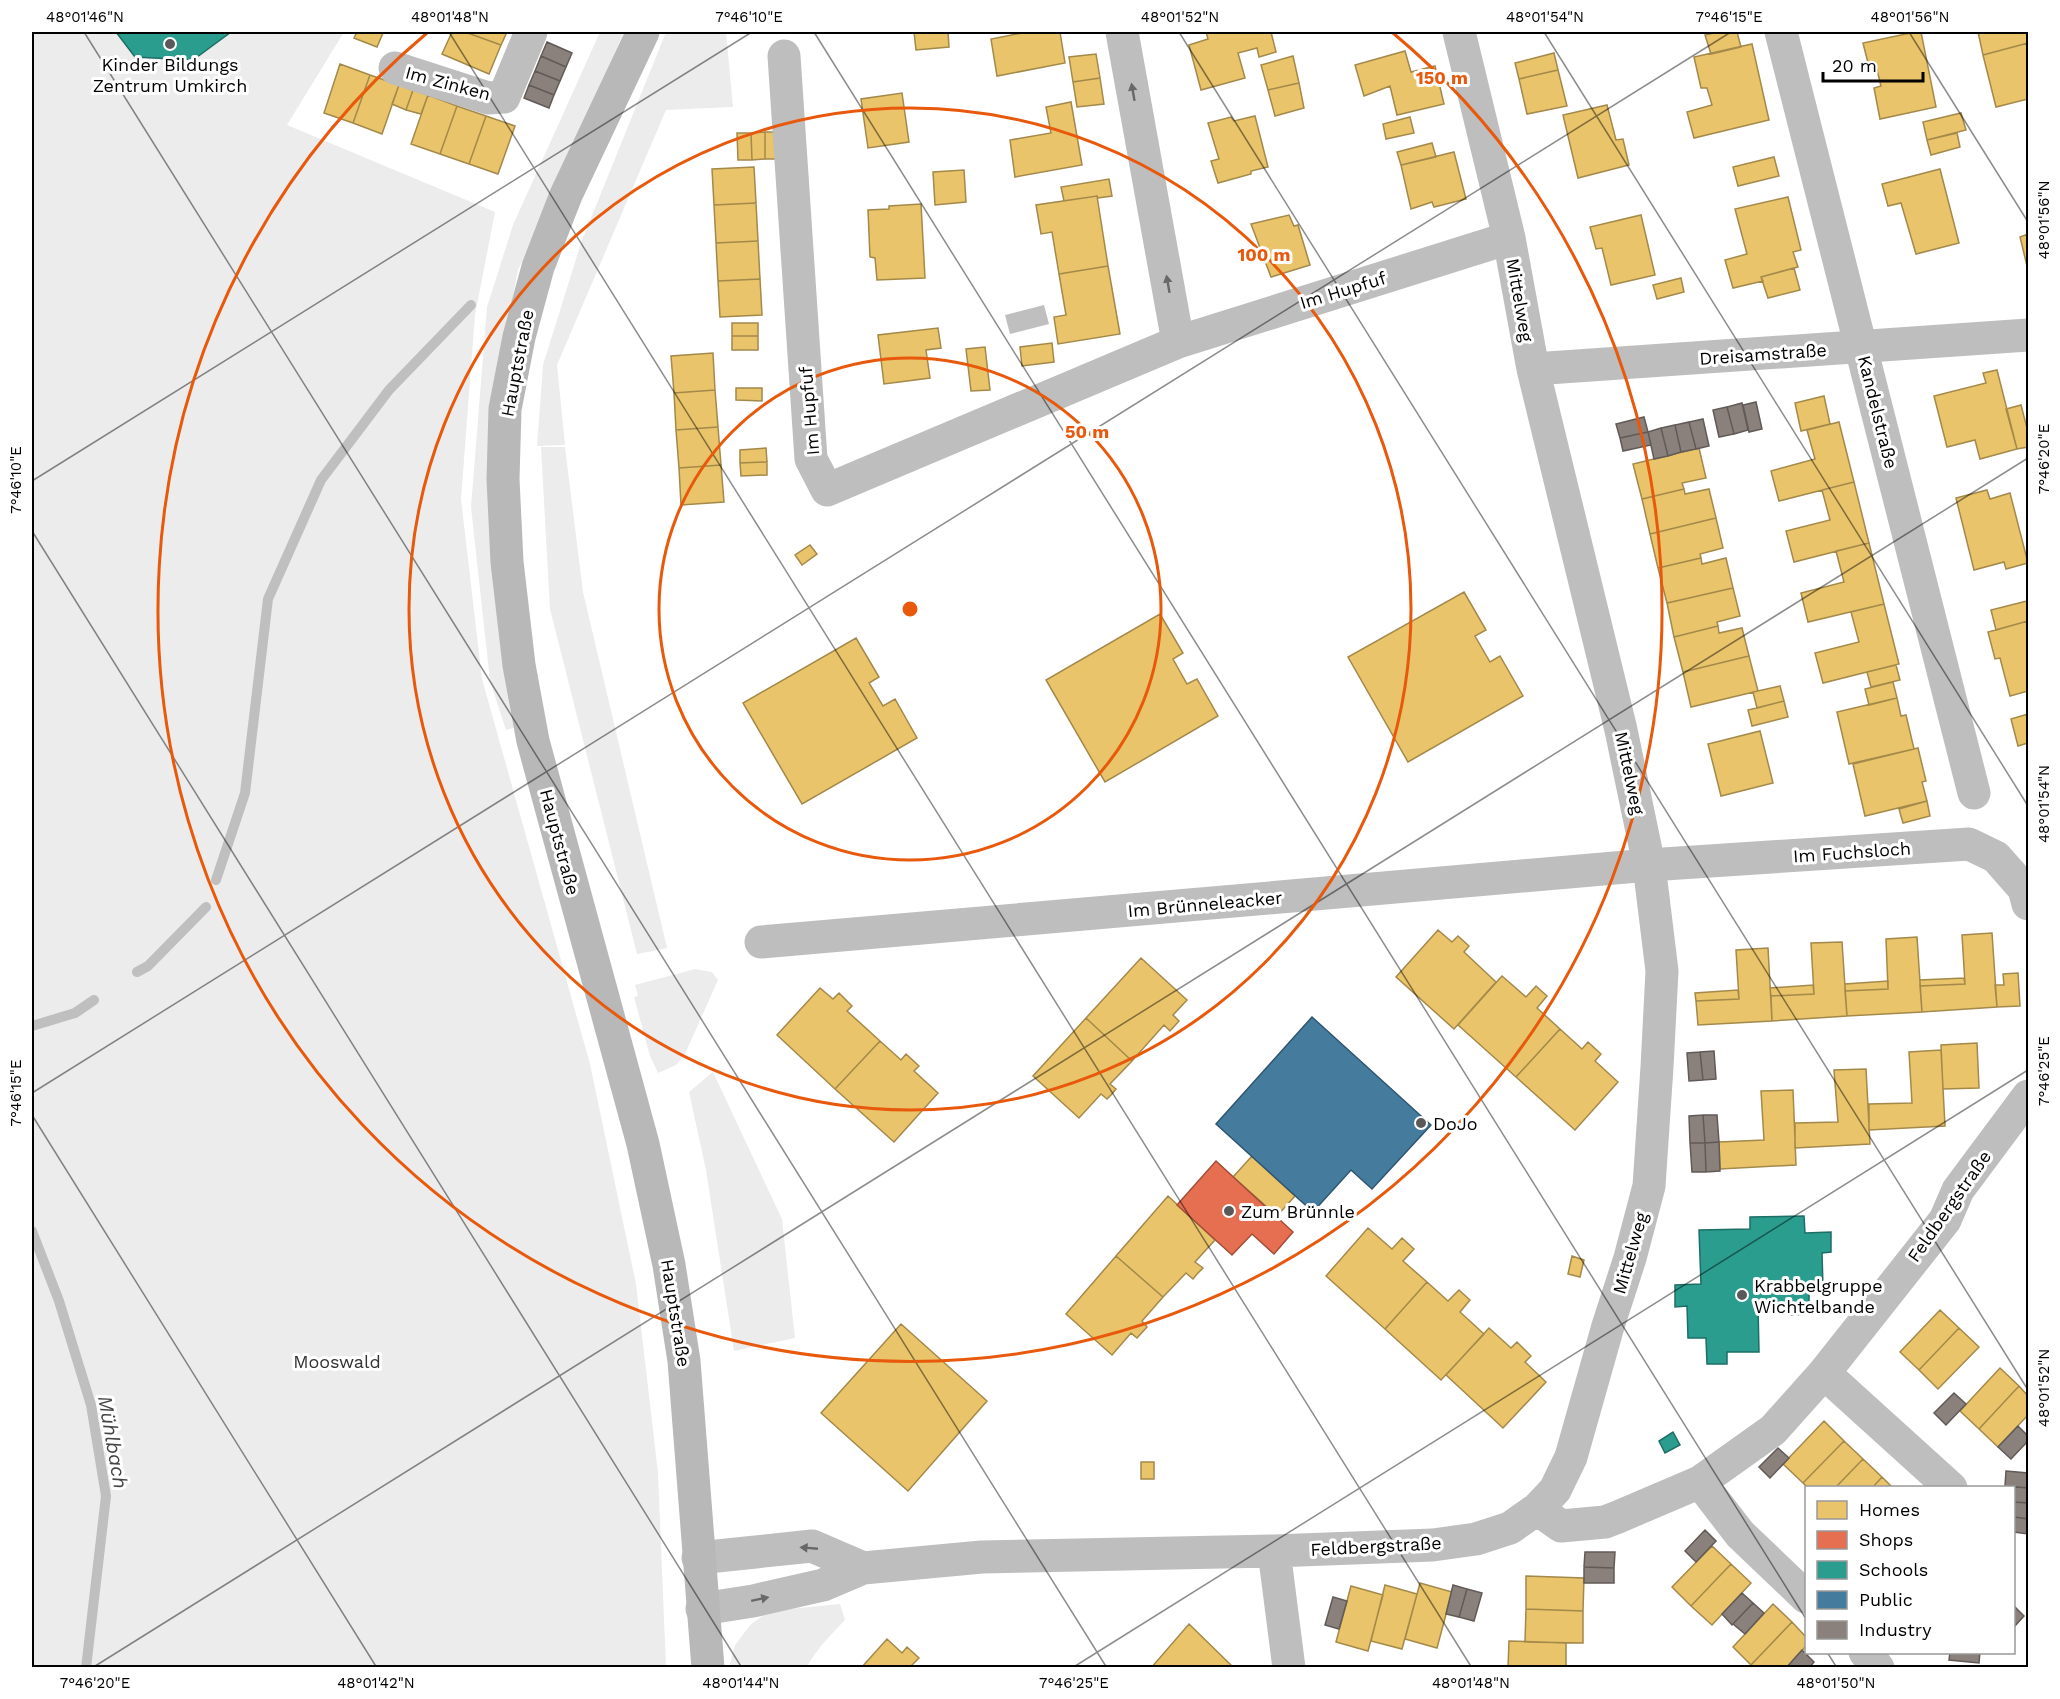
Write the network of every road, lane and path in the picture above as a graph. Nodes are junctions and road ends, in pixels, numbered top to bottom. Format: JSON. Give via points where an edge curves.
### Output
{"nodes":[{"id":1,"x":531,"y":32,"type":"edge"},
{"id":2,"x":643,"y":32,"type":"edge"},
{"id":3,"x":1122,"y":32,"type":"edge"},
{"id":4,"x":1459,"y":32,"type":"edge"},
{"id":5,"x":1781,"y":32,"type":"edge"},
{"id":6,"x":784,"y":56,"type":"dead end"},
{"id":7,"x":395,"y":68,"type":"dead end"},
{"id":8,"x":1509,"y":238,"type":"junction"},
{"id":9,"x":2028,"y":335,"type":"edge"},
{"id":10,"x":1178,"y":342,"type":"junction"},
{"id":11,"x":1862,"y":348,"type":"junction"},
{"id":12,"x":1533,"y":369,"type":"junction"},
{"id":13,"x":1974,"y":793,"type":"dead end"},
{"id":14,"x":1649,"y":865,"type":"junction"},
{"id":15,"x":2028,"y":904,"type":"edge"},
{"id":16,"x":761,"y":942,"type":"dead end"},
{"id":17,"x":2028,"y":1095,"type":"edge"},
{"id":18,"x":1824,"y":1373,"type":"junction"},
{"id":19,"x":1700,"y":1482,"type":"junction"},
{"id":20,"x":1949,"y":1486,"type":"edge"},
{"id":21,"x":1537,"y":1509,"type":"junction"},
{"id":22,"x":1274,"y":1551,"type":"junction"},
{"id":23,"x":698,"y":1558,"type":"junction"},
{"id":24,"x":863,"y":1568,"type":"junction"},
{"id":25,"x":1805,"y":1596,"type":"edge"},
{"id":26,"x":702,"y":1609,"type":"junction"},
{"id":27,"x":1865,"y":1654,"type":"edge"},
{"id":28,"x":708,"y":1668,"type":"edge"},
{"id":29,"x":1289,"y":1668,"type":"edge"},
{"id":30,"x":1878,"y":1668,"type":"edge"}],
"edges":[{"from":1,"to":7,"type":"street","name":"Im Zinken","via":[[504,97],[488,98]]},
{"from":2,"to":23,"type":"street","name":"Hauptstraße","via":[[566,195],[538,267],[519,337],[506,409],[503,479],[507,562],[533,741],[643,1144],[669,1264],[684,1361]]},
{"from":10,"to":3,"type":"street","one_way":true},
{"from":4,"to":8,"type":"street","name":"Mittelweg"},
{"from":5,"to":11,"type":"street","name":"Kandelstraße"},
{"from":6,"to":10,"type":"street","name":"Im Hupfuf","via":[[811,459],[827,490]]},
{"from":8,"to":10,"type":"street","name":"Im Hupfuf"},
{"from":8,"to":12,"type":"street","name":"Mittelweg"},
{"from":9,"to":11,"type":"street","name":"Dreisamstraße"},
{"from":11,"to":12,"type":"street","name":"Dreisamstraße"},
{"from":11,"to":13,"type":"street","name":"Kandelstraße"},
{"from":12,"to":14,"type":"street","name":"Mittelweg","via":[[1621,729]]},
{"from":14,"to":15,"type":"street","name":"Im Fuchsloch","via":[[1969,844],[1996,857],[2024,889]]},
{"from":14,"to":16,"type":"street","name":"Im Brünneleacker"},
{"from":14,"to":21,"type":"street","name":"Mittelweg","via":[[1662,972],[1649,1186],[1571,1457],[1555,1490]]},
{"from":17,"to":18,"type":"street","name":"Feldbergstraße","via":[[1958,1190],[1944,1220]]},
{"from":18,"to":19,"type":"street","name":"Feldbergstraße","via":[[1773,1430]]},
{"from":18,"to":20,"type":"street"},
{"from":19,"to":21,"type":"street","name":"Feldbergstraße","via":[[1605,1522],[1561,1526]]},
{"from":19,"to":25,"type":"street","via":[[1740,1534]]},
{"from":21,"to":22,"type":"street","name":"Feldbergstraße","via":[[1510,1528],[1476,1539],[1433,1545]]},
{"from":22,"to":24,"type":"street","name":"Feldbergstraße","via":[[982,1557]]},
{"from":22,"to":29,"type":"street"},
{"from":24,"to":23,"type":"street","name":"Feldbergstraße","one_way":true,"via":[[812,1546]]},
{"from":23,"to":26,"type":"street","name":"Hauptstraße"},
{"from":26,"to":24,"type":"street","name":"Feldbergstraße","one_way":true,"via":[[823,1585]]},
{"from":26,"to":28,"type":"street","name":"Hauptstraße"},
{"from":27,"to":30,"type":"street"}]}
